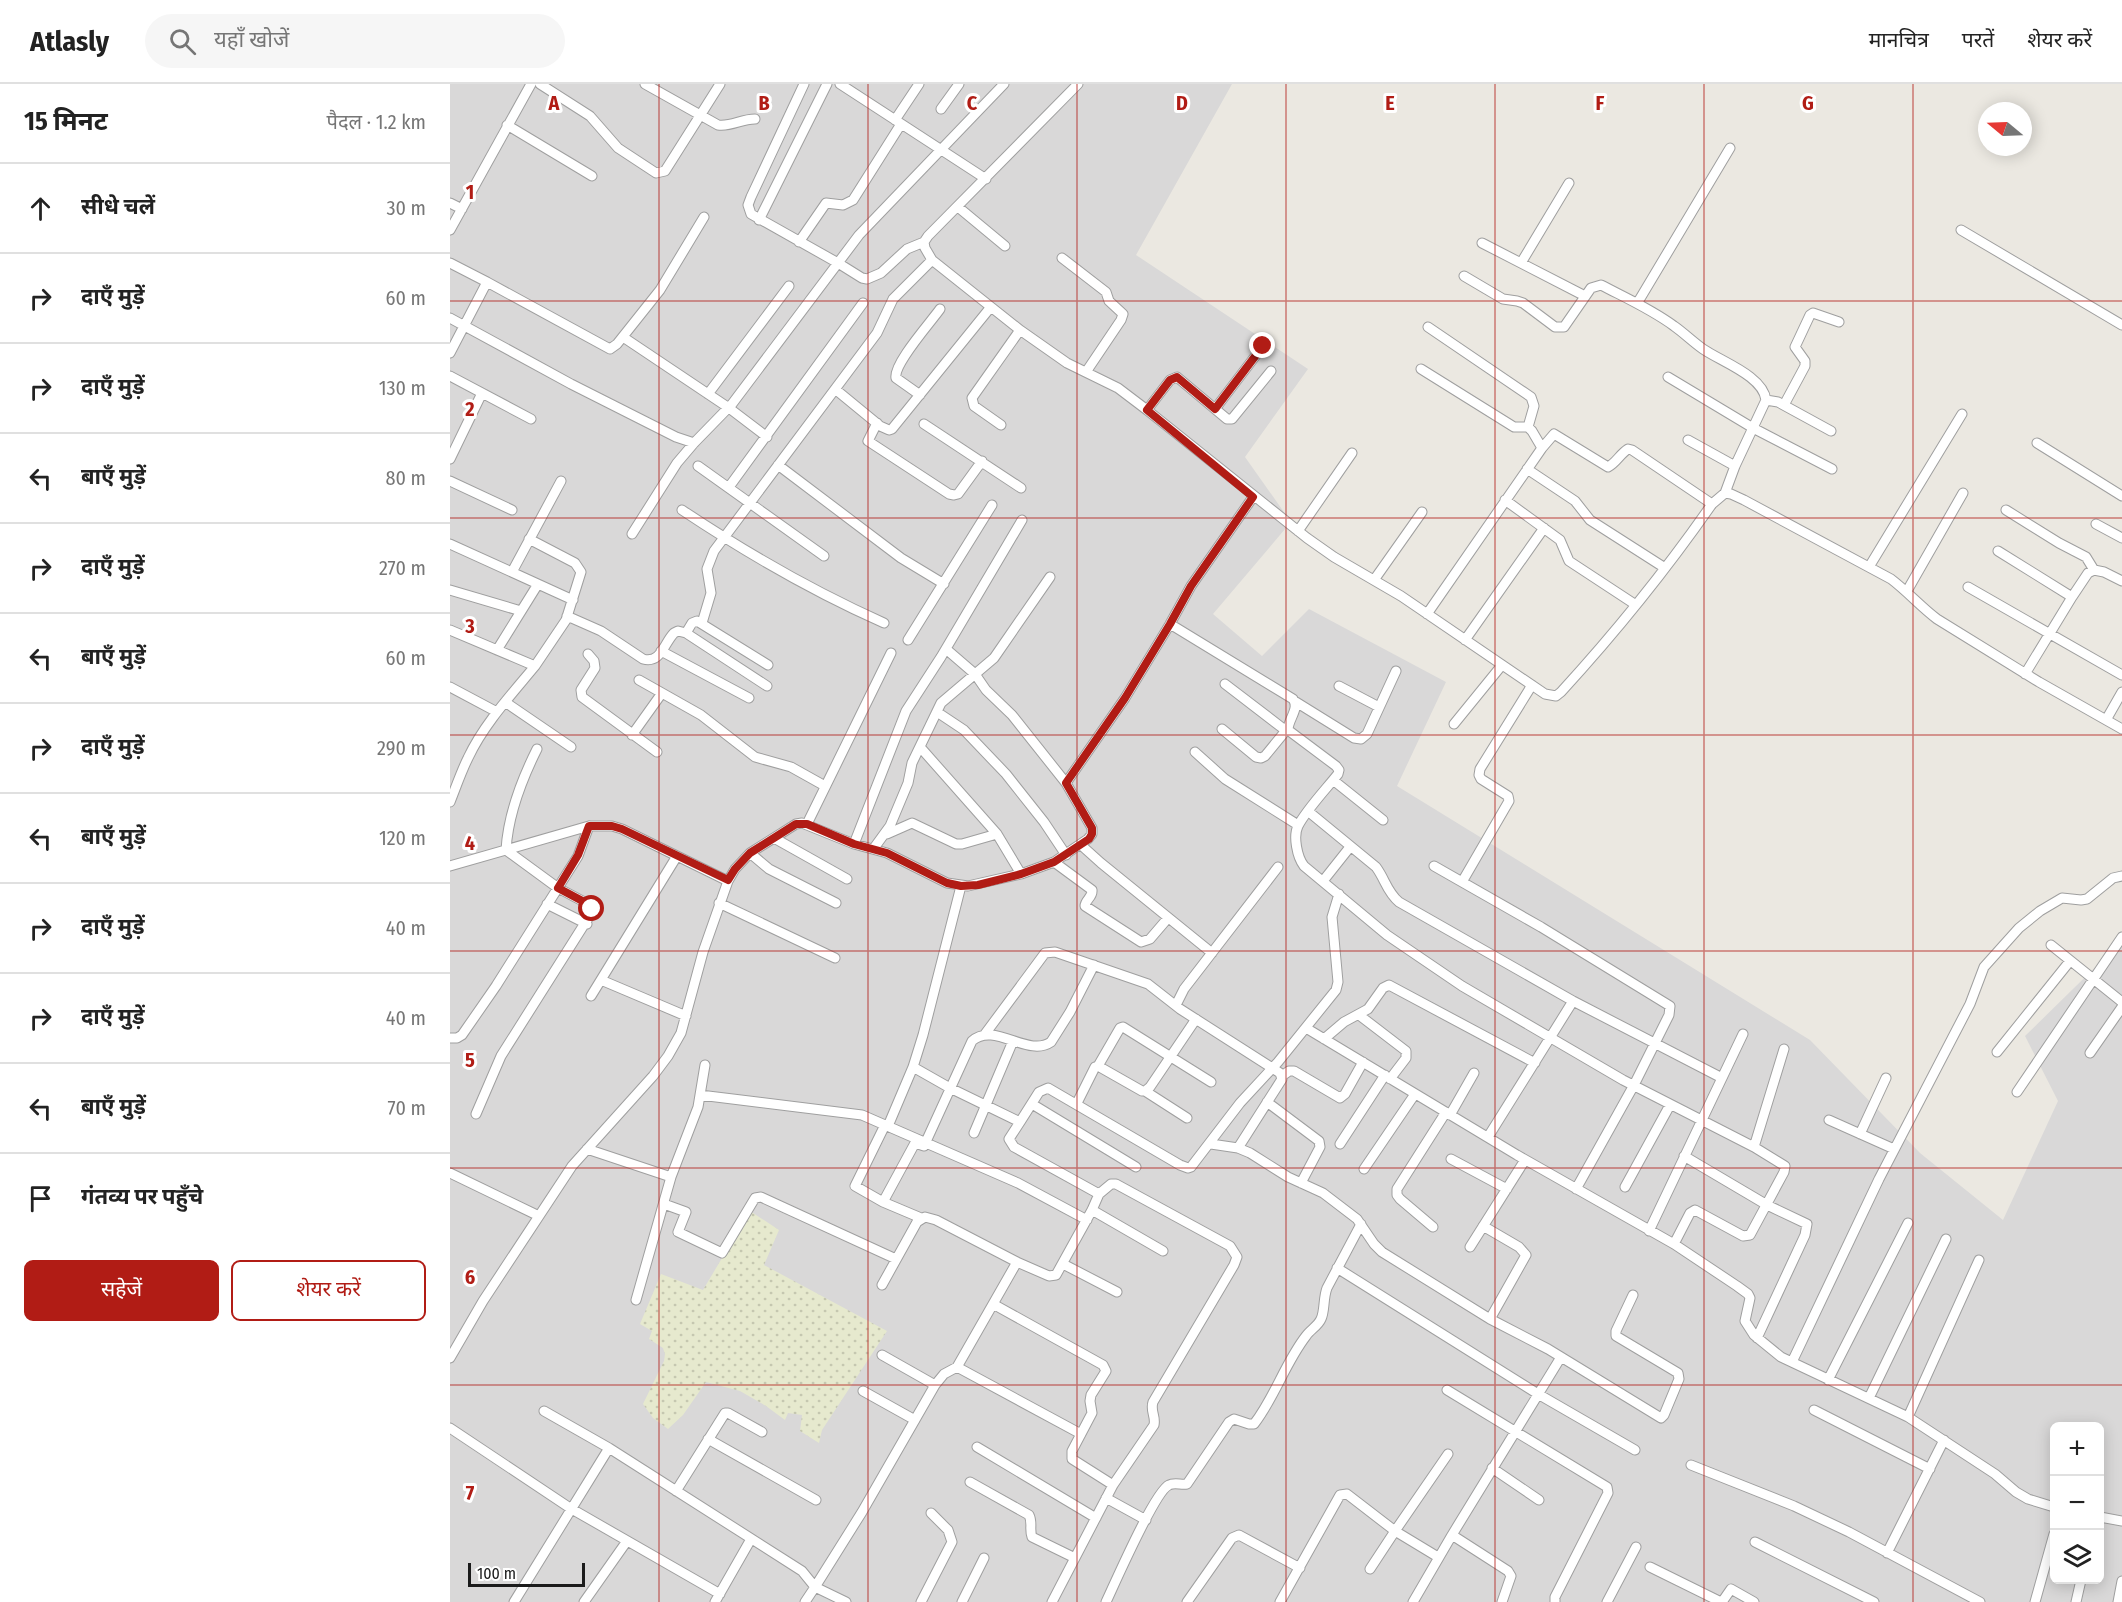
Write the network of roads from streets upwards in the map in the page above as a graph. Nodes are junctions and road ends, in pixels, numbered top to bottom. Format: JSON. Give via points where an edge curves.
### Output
{"nodes":[{"id":1,"x":531,"y":84,"type":"edge"},
{"id":2,"x":540,"y":84,"type":"edge"},
{"id":3,"x":645,"y":84,"type":"edge"},
{"id":4,"x":804,"y":84,"type":"edge"},
{"id":5,"x":827,"y":84,"type":"edge"},
{"id":6,"x":840,"y":84,"type":"edge"},
{"id":7,"x":860,"y":84,"type":"edge"},
{"id":8,"x":919,"y":84,"type":"edge"},
{"id":9,"x":959,"y":84,"type":"edge"},
{"id":10,"x":1004,"y":84,"type":"edge"},
{"id":11,"x":1063,"y":84,"type":"edge"},
{"id":12,"x":717,"y":85,"type":"edge"},
{"id":13,"x":1075,"y":87,"type":"edge"},
{"id":14,"x":854,"y":93,"type":"junction"},
{"id":15,"x":941,"y":109,"type":"dead end"},
{"id":16,"x":699,"y":116,"type":"junction"},
{"id":17,"x":755,"y":119,"type":"dead end"},
{"id":18,"x":898,"y":122,"type":"junction"},
{"id":19,"x":507,"y":125,"type":"junction"},
{"id":20,"x":1730,"y":148,"type":"dead end"},
{"id":21,"x":941,"y":151,"type":"junction"},
{"id":22,"x":592,"y":176,"type":"dead end"},
{"id":23,"x":986,"y":179,"type":"junction"},
{"id":24,"x":1569,"y":183,"type":"dead end"},
{"id":25,"x":450,"y":203,"type":"edge"},
{"id":26,"x":958,"y":207,"type":"junction"},
{"id":27,"x":462,"y":209,"type":"junction"},
{"id":28,"x":704,"y":217,"type":"dead end"},
{"id":29,"x":759,"y":220,"type":"junction"},
{"id":30,"x":450,"y":230,"type":"edge"},
{"id":31,"x":1961,"y":230,"type":"dead end"},
{"id":32,"x":799,"y":242,"type":"junction"},
{"id":33,"x":924,"y":242,"type":"junction"},
{"id":34,"x":1482,"y":243,"type":"dead end"},
{"id":35,"x":1005,"y":246,"type":"dead end"},
{"id":36,"x":1062,"y":258,"type":"dead end"},
{"id":37,"x":932,"y":260,"type":"junction"},
{"id":38,"x":450,"y":263,"type":"edge"},
{"id":39,"x":838,"y":263,"type":"junction"},
{"id":40,"x":1521,"y":263,"type":"junction"},
{"id":41,"x":1464,"y":276,"type":"dead end"},
{"id":42,"x":487,"y":282,"type":"junction"},
{"id":43,"x":789,"y":286,"type":"dead end"},
{"id":44,"x":1584,"y":296,"type":"junction"},
{"id":45,"x":1638,"y":302,"type":"junction"},
{"id":46,"x":863,"y":303,"type":"dead end"},
{"id":47,"x":990,"y":308,"type":"junction"},
{"id":48,"x":940,"y":309,"type":"dead end"},
{"id":49,"x":450,"y":318,"type":"edge"},
{"id":50,"x":1839,"y":322,"type":"dead end"},
{"id":51,"x":2122,"y":325,"type":"edge"},
{"id":52,"x":464,"y":326,"type":"junction"},
{"id":53,"x":1428,"y":327,"type":"dead end"},
{"id":54,"x":1020,"y":330,"type":"junction"},
{"id":55,"x":623,"y":337,"type":"junction"},
{"id":56,"x":1263,"y":346,"type":"dead end"},
{"id":57,"x":450,"y":353,"type":"edge"},
{"id":58,"x":1421,"y":369,"type":"dead end"},
{"id":59,"x":1272,"y":371,"type":"dead end"},
{"id":60,"x":1086,"y":372,"type":"junction"},
{"id":61,"x":450,"y":376,"type":"edge"},
{"id":62,"x":1668,"y":377,"type":"dead end"},
{"id":63,"x":836,"y":389,"type":"junction"},
{"id":64,"x":482,"y":393,"type":"junction"},
{"id":65,"x":708,"y":394,"type":"junction"},
{"id":66,"x":920,"y":395,"type":"junction"},
{"id":67,"x":1766,"y":400,"type":"junction"},
{"id":68,"x":1784,"y":405,"type":"junction"},
{"id":69,"x":729,"y":408,"type":"junction"},
{"id":70,"x":1215,"y":409,"type":"junction"},
{"id":71,"x":1147,"y":410,"type":"junction"},
{"id":72,"x":1962,"y":414,"type":"dead end"},
{"id":73,"x":531,"y":419,"type":"dead end"},
{"id":74,"x":877,"y":423,"type":"junction"},
{"id":75,"x":924,"y":424,"type":"dead end"},
{"id":76,"x":1001,"y":425,"type":"dead end"},
{"id":77,"x":1528,"y":427,"type":"junction"},
{"id":78,"x":1753,"y":428,"type":"junction"},
{"id":79,"x":1831,"y":431,"type":"dead end"},
{"id":80,"x":767,"y":437,"type":"junction"},
{"id":81,"x":1688,"y":440,"type":"dead end"},
{"id":82,"x":2037,"y":442,"type":"dead end"},
{"id":83,"x":694,"y":443,"type":"junction"},
{"id":84,"x":1542,"y":448,"type":"junction"},
{"id":85,"x":1352,"y":453,"type":"dead end"},
{"id":86,"x":450,"y":459,"type":"edge"},
{"id":87,"x":982,"y":461,"type":"junction"},
{"id":88,"x":778,"y":465,"type":"junction"},
{"id":89,"x":698,"y":466,"type":"dead end"},
{"id":90,"x":1735,"y":466,"type":"junction"},
{"id":91,"x":1832,"y":469,"type":"dead end"},
{"id":92,"x":1527,"y":470,"type":"junction"},
{"id":93,"x":450,"y":481,"type":"edge"},
{"id":94,"x":561,"y":481,"type":"dead end"},
{"id":95,"x":729,"y":488,"type":"junction"},
{"id":96,"x":1021,"y":488,"type":"dead end"},
{"id":97,"x":1725,"y":493,"type":"junction"},
{"id":98,"x":1963,"y":494,"type":"dead end"},
{"id":99,"x":2122,"y":496,"type":"edge"},
{"id":100,"x":1253,"y":497,"type":"junction"},
{"id":101,"x":1505,"y":500,"type":"junction"},
{"id":102,"x":751,"y":502,"type":"junction"},
{"id":103,"x":1712,"y":504,"type":"junction"},
{"id":104,"x":992,"y":505,"type":"dead end"},
{"id":105,"x":512,"y":510,"type":"dead end"},
{"id":106,"x":682,"y":510,"type":"dead end"},
{"id":107,"x":2006,"y":510,"type":"dead end"},
{"id":108,"x":1422,"y":512,"type":"dead end"},
{"id":109,"x":1022,"y":520,"type":"dead end"},
{"id":110,"x":2096,"y":524,"type":"dead end"},
{"id":111,"x":1544,"y":528,"type":"junction"},
{"id":112,"x":1298,"y":531,"type":"junction"},
{"id":113,"x":632,"y":534,"type":"dead end"},
{"id":114,"x":724,"y":538,"type":"junction"},
{"id":115,"x":2122,"y":538,"type":"edge"},
{"id":116,"x":530,"y":539,"type":"junction"},
{"id":117,"x":450,"y":544,"type":"edge"},
{"id":118,"x":1998,"y":551,"type":"dead end"},
{"id":119,"x":824,"y":556,"type":"dead end"},
{"id":120,"x":1869,"y":567,"type":"junction"},
{"id":121,"x":1665,"y":568,"type":"junction"},
{"id":122,"x":2094,"y":570,"type":"junction"},
{"id":123,"x":512,"y":572,"type":"junction"},
{"id":124,"x":1050,"y":576,"type":"dead end"},
{"id":125,"x":1374,"y":580,"type":"junction"},
{"id":126,"x":2122,"y":581,"type":"edge"},
{"id":127,"x":538,"y":584,"type":"junction"},
{"id":128,"x":944,"y":584,"type":"junction"},
{"id":129,"x":1968,"y":587,"type":"dead end"},
{"id":130,"x":450,"y":590,"type":"edge"},
{"id":131,"x":1907,"y":591,"type":"junction"},
{"id":132,"x":2072,"y":597,"type":"junction"},
{"id":133,"x":573,"y":600,"type":"junction"},
{"id":134,"x":1636,"y":605,"type":"junction"},
{"id":135,"x":521,"y":611,"type":"junction"},
{"id":136,"x":1427,"y":614,"type":"junction"},
{"id":137,"x":567,"y":616,"type":"junction"},
{"id":138,"x":702,"y":623,"type":"junction"},
{"id":139,"x":884,"y":623,"type":"dead end"},
{"id":140,"x":1170,"y":624,"type":"junction"},
{"id":141,"x":450,"y":630,"type":"edge"},
{"id":142,"x":686,"y":633,"type":"junction"},
{"id":143,"x":2050,"y":634,"type":"junction"},
{"id":144,"x":908,"y":640,"type":"dead end"},
{"id":145,"x":1465,"y":640,"type":"junction"},
{"id":146,"x":946,"y":649,"type":"junction"},
{"id":147,"x":496,"y":650,"type":"junction"},
{"id":148,"x":661,"y":651,"type":"junction"},
{"id":149,"x":891,"y":652,"type":"dead end"},
{"id":150,"x":588,"y":654,"type":"dead end"},
{"id":151,"x":768,"y":664,"type":"dead end"},
{"id":152,"x":1502,"y":665,"type":"junction"},
{"id":153,"x":535,"y":666,"type":"junction"},
{"id":154,"x":1396,"y":671,"type":"dead end"},
{"id":155,"x":975,"y":674,"type":"junction"},
{"id":156,"x":2025,"y":674,"type":"junction"},
{"id":157,"x":2122,"y":675,"type":"edge"},
{"id":158,"x":639,"y":680,"type":"dead end"},
{"id":159,"x":1225,"y":684,"type":"dead end"},
{"id":160,"x":1532,"y":685,"type":"junction"},
{"id":161,"x":767,"y":686,"type":"dead end"},
{"id":162,"x":1339,"y":686,"type":"dead end"},
{"id":163,"x":450,"y":687,"type":"edge"},
{"id":164,"x":2122,"y":692,"type":"edge"},
{"id":165,"x":662,"y":693,"type":"junction"},
{"id":166,"x":749,"y":698,"type":"dead end"},
{"id":167,"x":505,"y":702,"type":"junction"},
{"id":168,"x":1296,"y":702,"type":"junction"},
{"id":169,"x":1379,"y":707,"type":"junction"},
{"id":170,"x":497,"y":712,"type":"junction"},
{"id":171,"x":937,"y":712,"type":"junction"},
{"id":172,"x":2106,"y":720,"type":"junction"},
{"id":173,"x":1454,"y":724,"type":"dead end"},
{"id":174,"x":1221,"y":729,"type":"dead end"},
{"id":175,"x":1286,"y":729,"type":"junction"},
{"id":176,"x":2122,"y":729,"type":"edge"},
{"id":177,"x":632,"y":735,"type":"junction"},
{"id":178,"x":571,"y":747,"type":"dead end"},
{"id":179,"x":920,"y":747,"type":"junction"},
{"id":180,"x":537,"y":749,"type":"dead end"},
{"id":181,"x":657,"y":752,"type":"dead end"},
{"id":182,"x":1195,"y":752,"type":"dead end"},
{"id":183,"x":1334,"y":780,"type":"junction"},
{"id":184,"x":1066,"y":783,"type":"junction"},
{"id":185,"x":825,"y":786,"type":"junction"},
{"id":186,"x":450,"y":802,"type":"edge"},
{"id":187,"x":1309,"y":812,"type":"junction"},
{"id":188,"x":1383,"y":820,"type":"dead end"},
{"id":189,"x":807,"y":824,"type":"junction"},
{"id":190,"x":1298,"y":825,"type":"junction"},
{"id":191,"x":589,"y":826,"type":"junction"},
{"id":192,"x":886,"y":834,"type":"junction"},
{"id":193,"x":996,"y":834,"type":"junction"},
{"id":194,"x":774,"y":838,"type":"junction"},
{"id":195,"x":854,"y":844,"type":"junction"},
{"id":196,"x":1081,"y":845,"type":"junction"},
{"id":197,"x":1350,"y":847,"type":"junction"},
{"id":198,"x":874,"y":849,"type":"junction"},
{"id":199,"x":506,"y":850,"type":"junction"},
{"id":200,"x":750,"y":853,"type":"junction"},
{"id":201,"x":1066,"y":855,"type":"junction"},
{"id":202,"x":677,"y":856,"type":"junction"},
{"id":203,"x":1054,"y":862,"type":"junction"},
{"id":204,"x":450,"y":866,"type":"edge"},
{"id":205,"x":1434,"y":866,"type":"dead end"},
{"id":206,"x":1278,"y":867,"type":"dead end"},
{"id":207,"x":1021,"y":874,"type":"junction"},
{"id":208,"x":2122,"y":876,"type":"edge"},
{"id":209,"x":847,"y":879,"type":"dead end"},
{"id":210,"x":728,"y":880,"type":"junction"},
{"id":211,"x":1323,"y":881,"type":"junction"},
{"id":212,"x":1462,"y":882,"type":"junction"},
{"id":213,"x":961,"y":886,"type":"junction"},
{"id":214,"x":558,"y":888,"type":"junction"},
{"id":215,"x":1339,"y":894,"type":"junction"},
{"id":216,"x":719,"y":903,"type":"junction"},
{"id":217,"x":836,"y":903,"type":"dead end"},
{"id":218,"x":547,"y":904,"type":"junction"},
{"id":219,"x":1168,"y":918,"type":"junction"},
{"id":220,"x":587,"y":924,"type":"junction"},
{"id":221,"x":2122,"y":937,"type":"edge"},
{"id":222,"x":2051,"y":945,"type":"dead end"},
{"id":223,"x":1212,"y":953,"type":"junction"},
{"id":224,"x":835,"y":958,"type":"dead end"},
{"id":225,"x":2070,"y":961,"type":"junction"},
{"id":226,"x":1094,"y":965,"type":"junction"},
{"id":227,"x":601,"y":980,"type":"junction"},
{"id":228,"x":2094,"y":980,"type":"junction"},
{"id":229,"x":591,"y":996,"type":"dead end"},
{"id":230,"x":1573,"y":1001,"type":"junction"},
{"id":231,"x":2122,"y":1004,"type":"edge"},
{"id":232,"x":1176,"y":1005,"type":"junction"},
{"id":233,"x":1359,"y":1015,"type":"junction"},
{"id":234,"x":686,"y":1016,"type":"junction"},
{"id":235,"x":1196,"y":1019,"type":"junction"},
{"id":236,"x":1306,"y":1028,"type":"junction"},
{"id":237,"x":985,"y":1034,"type":"junction"},
{"id":238,"x":1743,"y":1034,"type":"dead end"},
{"id":239,"x":450,"y":1038,"type":"edge"},
{"id":240,"x":1551,"y":1038,"type":"junction"},
{"id":241,"x":1324,"y":1039,"type":"junction"},
{"id":242,"x":1013,"y":1041,"type":"junction"},
{"id":243,"x":1654,"y":1044,"type":"junction"},
{"id":244,"x":1784,"y":1049,"type":"dead end"},
{"id":245,"x":1997,"y":1052,"type":"dead end"},
{"id":246,"x":2090,"y":1053,"type":"dead end"},
{"id":247,"x":1171,"y":1056,"type":"junction"},
{"id":248,"x":1363,"y":1062,"type":"junction"},
{"id":249,"x":1535,"y":1063,"type":"junction"},
{"id":250,"x":705,"y":1065,"type":"dead end"},
{"id":251,"x":1098,"y":1066,"type":"junction"},
{"id":252,"x":913,"y":1067,"type":"junction"},
{"id":253,"x":1272,"y":1068,"type":"junction"},
{"id":254,"x":1474,"y":1073,"type":"dead end"},
{"id":255,"x":1282,"y":1076,"type":"junction"},
{"id":256,"x":1387,"y":1077,"type":"junction"},
{"id":257,"x":1722,"y":1078,"type":"junction"},
{"id":258,"x":1886,"y":1078,"type":"dead end"},
{"id":259,"x":1211,"y":1082,"type":"dead end"},
{"id":260,"x":1634,"y":1085,"type":"junction"},
{"id":261,"x":950,"y":1088,"type":"junction"},
{"id":262,"x":1145,"y":1091,"type":"junction"},
{"id":263,"x":2017,"y":1092,"type":"dead end"},
{"id":264,"x":1415,"y":1094,"type":"junction"},
{"id":265,"x":700,"y":1095,"type":"junction"},
{"id":266,"x":1267,"y":1102,"type":"junction"},
{"id":267,"x":1077,"y":1103,"type":"junction"},
{"id":268,"x":1032,"y":1104,"type":"junction"},
{"id":269,"x":1670,"y":1105,"type":"junction"},
{"id":270,"x":985,"y":1106,"type":"junction"},
{"id":271,"x":1448,"y":1113,"type":"junction"},
{"id":272,"x":476,"y":1114,"type":"dead end"},
{"id":273,"x":1187,"y":1118,"type":"dead end"},
{"id":274,"x":1829,"y":1120,"type":"dead end"},
{"id":275,"x":1701,"y":1121,"type":"junction"},
{"id":276,"x":1020,"y":1122,"type":"junction"},
{"id":277,"x":887,"y":1126,"type":"junction"},
{"id":278,"x":974,"y":1133,"type":"dead end"},
{"id":279,"x":1860,"y":1134,"type":"junction"},
{"id":280,"x":1488,"y":1137,"type":"junction"},
{"id":281,"x":926,"y":1142,"type":"junction"},
{"id":282,"x":1211,"y":1144,"type":"junction"},
{"id":283,"x":1340,"y":1144,"type":"dead end"},
{"id":284,"x":1238,"y":1148,"type":"junction"},
{"id":285,"x":1754,"y":1148,"type":"junction"},
{"id":286,"x":587,"y":1149,"type":"junction"},
{"id":287,"x":1894,"y":1149,"type":"junction"},
{"id":288,"x":1684,"y":1156,"type":"junction"},
{"id":289,"x":1451,"y":1159,"type":"dead end"},
{"id":290,"x":1525,"y":1160,"type":"junction"},
{"id":291,"x":1136,"y":1167,"type":"dead end"},
{"id":292,"x":1364,"y":1169,"type":"dead end"},
{"id":293,"x":450,"y":1173,"type":"edge"},
{"id":294,"x":671,"y":1177,"type":"junction"},
{"id":295,"x":1301,"y":1183,"type":"junction"},
{"id":296,"x":1625,"y":1187,"type":"dead end"},
{"id":297,"x":1507,"y":1189,"type":"junction"},
{"id":298,"x":1576,"y":1189,"type":"junction"},
{"id":299,"x":1099,"y":1194,"type":"junction"},
{"id":300,"x":883,"y":1202,"type":"junction"},
{"id":301,"x":664,"y":1204,"type":"junction"},
{"id":302,"x":1767,"y":1205,"type":"junction"},
{"id":303,"x":1092,"y":1210,"type":"junction"},
{"id":304,"x":539,"y":1216,"type":"junction"},
{"id":305,"x":921,"y":1218,"type":"junction"},
{"id":306,"x":1087,"y":1220,"type":"junction"},
{"id":307,"x":1908,"y":1223,"type":"dead end"},
{"id":308,"x":1361,"y":1224,"type":"junction"},
{"id":309,"x":1483,"y":1226,"type":"junction"},
{"id":310,"x":1433,"y":1227,"type":"dead end"},
{"id":311,"x":1649,"y":1231,"type":"junction"},
{"id":312,"x":1946,"y":1239,"type":"dead end"},
{"id":313,"x":1674,"y":1244,"type":"junction"},
{"id":314,"x":1470,"y":1247,"type":"dead end"},
{"id":315,"x":1163,"y":1251,"type":"dead end"},
{"id":316,"x":896,"y":1259,"type":"junction"},
{"id":317,"x":1979,"y":1260,"type":"dead end"},
{"id":318,"x":1017,"y":1262,"type":"junction"},
{"id":319,"x":1063,"y":1264,"type":"junction"},
{"id":320,"x":1337,"y":1268,"type":"junction"},
{"id":321,"x":882,"y":1285,"type":"dead end"},
{"id":322,"x":1117,"y":1292,"type":"dead end"},
{"id":323,"x":1633,"y":1295,"type":"dead end"},
{"id":324,"x":636,"y":1300,"type":"dead end"},
{"id":325,"x":993,"y":1304,"type":"junction"},
{"id":326,"x":1490,"y":1319,"type":"junction"},
{"id":327,"x":1757,"y":1338,"type":"junction"},
{"id":328,"x":882,"y":1355,"type":"dead end"},
{"id":329,"x":1561,"y":1357,"type":"junction"},
{"id":330,"x":450,"y":1358,"type":"edge"},
{"id":331,"x":1792,"y":1362,"type":"junction"},
{"id":332,"x":957,"y":1367,"type":"junction"},
{"id":333,"x":1828,"y":1380,"type":"junction"},
{"id":334,"x":935,"y":1385,"type":"junction"},
{"id":335,"x":1447,"y":1390,"type":"dead end"},
{"id":336,"x":863,"y":1391,"type":"dead end"},
{"id":337,"x":1538,"y":1394,"type":"junction"},
{"id":338,"x":1869,"y":1398,"type":"junction"},
{"id":339,"x":1814,"y":1410,"type":"dead end"},
{"id":340,"x":544,"y":1411,"type":"dead end"},
{"id":341,"x":1908,"y":1417,"type":"junction"},
{"id":342,"x":915,"y":1420,"type":"junction"},
{"id":343,"x":450,"y":1428,"type":"edge"},
{"id":344,"x":1516,"y":1430,"type":"junction"},
{"id":345,"x":762,"y":1432,"type":"dead end"},
{"id":346,"x":1082,"y":1434,"type":"junction"},
{"id":347,"x":708,"y":1439,"type":"junction"},
{"id":348,"x":1944,"y":1440,"type":"junction"},
{"id":349,"x":976,"y":1447,"type":"dead end"},
{"id":350,"x":609,"y":1448,"type":"junction"},
{"id":351,"x":1635,"y":1450,"type":"dead end"},
{"id":352,"x":1448,"y":1454,"type":"dead end"},
{"id":353,"x":1691,"y":1465,"type":"dead end"},
{"id":354,"x":1492,"y":1468,"type":"junction"},
{"id":355,"x":1930,"y":1469,"type":"junction"},
{"id":356,"x":970,"y":1482,"type":"dead end"},
{"id":357,"x":1113,"y":1485,"type":"junction"},
{"id":358,"x":676,"y":1491,"type":"junction"},
{"id":359,"x":1106,"y":1498,"type":"junction"},
{"id":360,"x":816,"y":1500,"type":"dead end"},
{"id":361,"x":1539,"y":1500,"type":"dead end"},
{"id":362,"x":2050,"y":1506,"type":"edge"},
{"id":363,"x":570,"y":1508,"type":"junction"},
{"id":364,"x":931,"y":1513,"type":"dead end"},
{"id":365,"x":1096,"y":1518,"type":"junction"},
{"id":366,"x":2104,"y":1518,"type":"edge"},
{"id":367,"x":1146,"y":1520,"type":"junction"},
{"id":368,"x":2122,"y":1521,"type":"edge"},
{"id":369,"x":1395,"y":1531,"type":"junction"},
{"id":370,"x":1452,"y":1534,"type":"junction"},
{"id":371,"x":752,"y":1539,"type":"junction"},
{"id":372,"x":627,"y":1541,"type":"junction"},
{"id":373,"x":1755,"y":1542,"type":"dead end"},
{"id":374,"x":1636,"y":1547,"type":"dead end"},
{"id":375,"x":2050,"y":1551,"type":"edge"},
{"id":376,"x":1887,"y":1552,"type":"junction"},
{"id":377,"x":1438,"y":1557,"type":"junction"},
{"id":378,"x":984,"y":1558,"type":"dead end"},
{"id":379,"x":1075,"y":1558,"type":"junction"},
{"id":380,"x":1300,"y":1568,"type":"junction"},
{"id":381,"x":1650,"y":1568,"type":"dead end"},
{"id":382,"x":1370,"y":1569,"type":"dead end"},
{"id":383,"x":2122,"y":1581,"type":"edge"},
{"id":384,"x":2080,"y":1584,"type":"edge"},
{"id":385,"x":814,"y":1587,"type":"junction"},
{"id":386,"x":717,"y":1598,"type":"edge"},
{"id":387,"x":514,"y":1602,"type":"edge"},
{"id":388,"x":584,"y":1602,"type":"edge"},
{"id":389,"x":805,"y":1602,"type":"edge"},
{"id":390,"x":846,"y":1602,"type":"edge"},
{"id":391,"x":921,"y":1602,"type":"edge"},
{"id":392,"x":962,"y":1602,"type":"edge"},
{"id":393,"x":1052,"y":1602,"type":"edge"},
{"id":394,"x":1106,"y":1602,"type":"edge"},
{"id":395,"x":1187,"y":1602,"type":"edge"},
{"id":396,"x":1280,"y":1602,"type":"edge"},
{"id":397,"x":1413,"y":1602,"type":"edge"},
{"id":398,"x":1502,"y":1602,"type":"edge"},
{"id":399,"x":1555,"y":1602,"type":"edge"},
{"id":400,"x":1607,"y":1602,"type":"edge"},
{"id":401,"x":1721,"y":1602,"type":"edge"},
{"id":402,"x":1754,"y":1602,"type":"edge"},
{"id":403,"x":1874,"y":1602,"type":"edge"},
{"id":404,"x":1980,"y":1602,"type":"edge"},
{"id":405,"x":2035,"y":1602,"type":"edge"},
{"id":406,"x":2076,"y":1602,"type":"edge"},
{"id":407,"x":2118,"y":1602,"type":"edge"}],
"edges":[{"from":1,"to":19,"type":"street"},
{"from":2,"to":16,"type":"street","via":[[590,116],[618,148],[656,173],[665,171]]},
{"from":3,"to":16,"type":"street"},
{"from":4,"to":29,"type":"street","via":[[748,205]]},
{"from":5,"to":29,"type":"street"},
{"from":6,"to":14,"type":"street"},
{"from":7,"to":14,"type":"street"},
{"from":8,"to":18,"type":"street"},
{"from":9,"to":15,"type":"street"},
{"from":10,"to":21,"type":"street"},
{"from":11,"to":13,"type":"street"},
{"from":12,"to":16,"type":"street"},
{"from":13,"to":23,"type":"street"},
{"from":14,"to":18,"type":"street"},
{"from":16,"to":17,"type":"street","via":[[717,126]]},
{"from":18,"to":21,"type":"street"},
{"from":18,"to":32,"type":"street","via":[[853,200],[843,205],[826,203]]},
{"from":19,"to":22,"type":"street"},
{"from":19,"to":27,"type":"street"},
{"from":20,"to":45,"type":"street"},
{"from":21,"to":23,"type":"street"},
{"from":21,"to":39,"type":"street","via":[[882,208]]},
{"from":23,"to":26,"type":"street"},
{"from":24,"to":40,"type":"street"},
{"from":25,"to":27,"type":"street"},
{"from":26,"to":33,"type":"street"},
{"from":26,"to":35,"type":"street"},
{"from":27,"to":30,"type":"street"},
{"from":28,"to":55,"type":"street","via":[[660,290]]},
{"from":29,"to":32,"type":"street"},
{"from":31,"to":51,"type":"street"},
{"from":32,"to":39,"type":"street"},
{"from":33,"to":37,"type":"street"},
{"from":33,"to":39,"type":"street","via":[[907,249],[881,273],[867,279]]},
{"from":34,"to":40,"type":"street"},
{"from":36,"to":60,"type":"street","via":[[1106,292],[1123,314]]},
{"from":37,"to":47,"type":"street"},
{"from":37,"to":63,"type":"street","via":[[893,299],[877,333]]},
{"from":38,"to":42,"type":"street"},
{"from":39,"to":69,"type":"street"},
{"from":40,"to":44,"type":"street"},
{"from":41,"to":44,"type":"street","via":[[1503,299],[1523,303],[1561,328]]},
{"from":42,"to":52,"type":"street"},
{"from":42,"to":55,"type":"street","via":[[603,347],[610,349]]},
{"from":43,"to":65,"type":"street"},
{"from":44,"to":45,"type":"street","via":[[1601,285]]},
{"from":45,"to":67,"type":"street","via":[[1756,382]]},
{"from":46,"to":80,"type":"street"},
{"from":47,"to":54,"type":"street"},
{"from":47,"to":66,"type":"street"},
{"from":48,"to":66,"type":"street","via":[[895,373],[896,378]]},
{"from":49,"to":52,"type":"street"},
{"from":50,"to":68,"type":"street","via":[[1813,312],[1810,315],[1795,347],[1805,361],[1804,370]]},
{"from":52,"to":57,"type":"street"},
{"from":52,"to":83,"type":"street","via":[[571,384]]},
{"from":53,"to":77,"type":"street","via":[[1531,397],[1534,406]]},
{"from":54,"to":60,"type":"street"},
{"from":54,"to":76,"type":"street","via":[[972,398],[974,406]]},
{"from":55,"to":65,"type":"street"},
{"from":56,"to":70,"type":"street"},
{"from":58,"to":77,"type":"street","via":[[1514,427]]},
{"from":59,"to":70,"type":"street","via":[[1232,419]]},
{"from":60,"to":71,"type":"street","via":[[1118,388]]},
{"from":61,"to":64,"type":"street"},
{"from":62,"to":78,"type":"street"},
{"from":63,"to":74,"type":"street"},
{"from":63,"to":88,"type":"street"},
{"from":64,"to":73,"type":"street"},
{"from":64,"to":86,"type":"street"},
{"from":65,"to":69,"type":"street"},
{"from":66,"to":74,"type":"street","via":[[892,429]]},
{"from":67,"to":68,"type":"street"},
{"from":67,"to":78,"type":"street"},
{"from":68,"to":79,"type":"street"},
{"from":69,"to":80,"type":"street"},
{"from":69,"to":83,"type":"street"},
{"from":70,"to":71,"type":"street","via":[[1177,377],[1170,380]]},
{"from":71,"to":100,"type":"street"},
{"from":72,"to":120,"type":"street"},
{"from":74,"to":87,"type":"street","via":[[868,441],[954,495]]},
{"from":75,"to":87,"type":"street"},
{"from":77,"to":84,"type":"street"},
{"from":78,"to":90,"type":"street"},
{"from":78,"to":91,"type":"street"},
{"from":80,"to":95,"type":"street"},
{"from":81,"to":90,"type":"street"},
{"from":82,"to":99,"type":"street"},
{"from":83,"to":113,"type":"street"},
{"from":84,"to":92,"type":"street"},
{"from":84,"to":103,"type":"street","via":[[1556,434],[1608,467],[1630,449]]},
{"from":85,"to":112,"type":"street"},
{"from":87,"to":96,"type":"street"},
{"from":88,"to":102,"type":"street"},
{"from":88,"to":128,"type":"street","via":[[901,558]]},
{"from":89,"to":95,"type":"street"},
{"from":90,"to":97,"type":"street"},
{"from":92,"to":101,"type":"street"},
{"from":92,"to":121,"type":"street","via":[[1575,501],[1590,520]]},
{"from":93,"to":105,"type":"street"},
{"from":94,"to":116,"type":"street"},
{"from":95,"to":102,"type":"street"},
{"from":97,"to":103,"type":"street"},
{"from":97,"to":120,"type":"street"},
{"from":98,"to":131,"type":"street"},
{"from":100,"to":112,"type":"street"},
{"from":100,"to":140,"type":"street","via":[[1191,586]]},
{"from":101,"to":111,"type":"street"},
{"from":101,"to":136,"type":"street"},
{"from":102,"to":114,"type":"street"},
{"from":102,"to":119,"type":"street"},
{"from":103,"to":121,"type":"street"},
{"from":104,"to":128,"type":"street"},
{"from":106,"to":114,"type":"street"},
{"from":107,"to":122,"type":"street","via":[[2086,556]]},
{"from":108,"to":125,"type":"street"},
{"from":109,"to":146,"type":"street"},
{"from":110,"to":115,"type":"street"},
{"from":111,"to":134,"type":"street","via":[[1561,542],[1569,561]]},
{"from":111,"to":145,"type":"street"},
{"from":112,"to":125,"type":"street"},
{"from":114,"to":138,"type":"street","via":[[707,569],[711,593]]},
{"from":114,"to":139,"type":"street","via":[[813,590]]},
{"from":116,"to":123,"type":"street"},
{"from":116,"to":133,"type":"street","via":[[578,566],[581,572]]},
{"from":117,"to":123,"type":"street"},
{"from":118,"to":132,"type":"street"},
{"from":120,"to":131,"type":"street"},
{"from":121,"to":134,"type":"street"},
{"from":122,"to":126,"type":"street"},
{"from":122,"to":132,"type":"street"},
{"from":123,"to":127,"type":"street"},
{"from":124,"to":155,"type":"street","via":[[994,658]]},
{"from":125,"to":136,"type":"street"},
{"from":127,"to":133,"type":"street"},
{"from":127,"to":135,"type":"street"},
{"from":128,"to":144,"type":"street"},
{"from":129,"to":143,"type":"street"},
{"from":130,"to":135,"type":"street"},
{"from":131,"to":156,"type":"street","via":[[1937,619]]},
{"from":132,"to":143,"type":"street"},
{"from":133,"to":137,"type":"street"},
{"from":134,"to":160,"type":"street","via":[[1556,696]]},
{"from":135,"to":147,"type":"street"},
{"from":136,"to":145,"type":"street"},
{"from":137,"to":148,"type":"street","via":[[601,631],[643,659],[654,660]]},
{"from":137,"to":153,"type":"street"},
{"from":138,"to":142,"type":"street","via":[[692,623]]},
{"from":138,"to":151,"type":"street"},
{"from":140,"to":168,"type":"street"},
{"from":140,"to":184,"type":"street"},
{"from":141,"to":147,"type":"street"},
{"from":142,"to":148,"type":"street","via":[[674,633]]},
{"from":142,"to":161,"type":"street"},
{"from":143,"to":156,"type":"street"},
{"from":143,"to":157,"type":"street"},
{"from":145,"to":152,"type":"street"},
{"from":146,"to":155,"type":"street"},
{"from":146,"to":195,"type":"street","via":[[900,723]]},
{"from":147,"to":153,"type":"street"},
{"from":148,"to":166,"type":"street"},
{"from":149,"to":185,"type":"street"},
{"from":150,"to":177,"type":"street","via":[[595,668],[580,695]]},
{"from":152,"to":160,"type":"street"},
{"from":152,"to":173,"type":"street"},
{"from":153,"to":167,"type":"street"},
{"from":154,"to":169,"type":"street"},
{"from":155,"to":171,"type":"street","via":[[945,699]]},
{"from":155,"to":184,"type":"street","via":[[1024,728]]},
{"from":156,"to":172,"type":"street"},
{"from":158,"to":165,"type":"street"},
{"from":159,"to":175,"type":"street"},
{"from":160,"to":212,"type":"street","via":[[1480,769],[1481,779],[1508,796],[1509,801]]},
{"from":162,"to":169,"type":"street"},
{"from":163,"to":170,"type":"street"},
{"from":164,"to":172,"type":"street"},
{"from":165,"to":177,"type":"street"},
{"from":165,"to":185,"type":"street","via":[[701,715],[755,757],[792,767]]},
{"from":167,"to":170,"type":"street"},
{"from":167,"to":178,"type":"street"},
{"from":168,"to":169,"type":"street","via":[[1361,740]]},
{"from":168,"to":175,"type":"street"},
{"from":170,"to":186,"type":"street","via":[[467,758]]},
{"from":171,"to":179,"type":"street"},
{"from":171,"to":201,"type":"street","via":[[964,730],[1006,774]]},
{"from":172,"to":176,"type":"street"},
{"from":174,"to":175,"type":"street","via":[[1261,758]]},
{"from":175,"to":183,"type":"street","via":[[1336,766],[1339,770]]},
{"from":177,"to":181,"type":"street"},
{"from":179,"to":192,"type":"street"},
{"from":179,"to":193,"type":"street"},
{"from":180,"to":199,"type":"street","via":[[519,787]]},
{"from":182,"to":190,"type":"street","via":[[1226,779]]},
{"from":183,"to":187,"type":"street"},
{"from":183,"to":188,"type":"street"},
{"from":184,"to":196,"type":"street","via":[[1092,828],[1091,836]]},
{"from":185,"to":189,"type":"street"},
{"from":187,"to":190,"type":"street"},
{"from":187,"to":197,"type":"street"},
{"from":189,"to":194,"type":"street","via":[[796,824]]},
{"from":189,"to":195,"type":"street"},
{"from":190,"to":211,"type":"street","via":[[1301,863]]},
{"from":191,"to":199,"type":"street"},
{"from":191,"to":202,"type":"street","via":[[622,829]]},
{"from":191,"to":214,"type":"street","via":[[578,855]]},
{"from":192,"to":193,"type":"street","via":[[912,823],[960,845]]},
{"from":192,"to":198,"type":"street"},
{"from":193,"to":207,"type":"street"},
{"from":194,"to":200,"type":"street"},
{"from":194,"to":209,"type":"street"},
{"from":195,"to":198,"type":"street"},
{"from":196,"to":201,"type":"street"},
{"from":196,"to":219,"type":"street"},
{"from":197,"to":211,"type":"street"},
{"from":197,"to":230,"type":"street","via":[[1376,867],[1399,902]]},
{"from":198,"to":213,"type":"street"},
{"from":199,"to":204,"type":"street"},
{"from":199,"to":214,"type":"street"},
{"from":200,"to":210,"type":"street"},
{"from":200,"to":217,"type":"street","via":[[769,869]]},
{"from":201,"to":203,"type":"street"},
{"from":202,"to":210,"type":"street"},
{"from":202,"to":227,"type":"street"},
{"from":203,"to":207,"type":"street"},
{"from":203,"to":219,"type":"street","via":[[1092,890],[1085,906],[1141,942],[1150,939]]},
{"from":205,"to":212,"type":"street"},
{"from":206,"to":223,"type":"street"},
{"from":207,"to":213,"type":"street"},
{"from":208,"to":287,"type":"street","via":[[2113,878],[2087,899],[2054,901],[2019,928],[1990,959]]},
{"from":210,"to":216,"type":"street"},
{"from":211,"to":215,"type":"street"},
{"from":212,"to":243,"type":"street","via":[[1668,1004],[1669,1015]]},
{"from":213,"to":252,"type":"street"},
{"from":214,"to":218,"type":"street"},
{"from":214,"to":220,"type":"street","via":[[590,905],[592,912]]},
{"from":215,"to":236,"type":"street","via":[[1332,917],[1337,986]]},
{"from":215,"to":240,"type":"street","via":[[1396,942]]},
{"from":216,"to":224,"type":"street"},
{"from":216,"to":234,"type":"street"},
{"from":218,"to":220,"type":"street"},
{"from":218,"to":239,"type":"street","via":[[468,1028],[457,1038]]},
{"from":219,"to":223,"type":"street"},
{"from":220,"to":272,"type":"street","via":[[501,1056]]},
{"from":221,"to":228,"type":"street"},
{"from":222,"to":225,"type":"street"},
{"from":223,"to":232,"type":"street"},
{"from":225,"to":228,"type":"street"},
{"from":225,"to":245,"type":"street"},
{"from":226,"to":232,"type":"street","via":[[1140,980]]},
{"from":226,"to":237,"type":"street","via":[[1055,952],[1044,953]]},
{"from":226,"to":242,"type":"street","via":[[1047,1046]]},
{"from":227,"to":229,"type":"street"},
{"from":227,"to":234,"type":"street"},
{"from":228,"to":231,"type":"street"},
{"from":228,"to":263,"type":"street"},
{"from":230,"to":240,"type":"street"},
{"from":230,"to":243,"type":"street"},
{"from":231,"to":246,"type":"street"},
{"from":232,"to":235,"type":"street"},
{"from":233,"to":241,"type":"street"},
{"from":233,"to":249,"type":"street","via":[[1383,988],[1392,986]]},
{"from":233,"to":256,"type":"street","via":[[1406,1051],[1406,1058]]},
{"from":234,"to":286,"type":"street","via":[[681,1033],[653,1076]]},
{"from":235,"to":247,"type":"street"},
{"from":235,"to":253,"type":"street"},
{"from":236,"to":241,"type":"street"},
{"from":236,"to":253,"type":"street"},
{"from":237,"to":242,"type":"street"},
{"from":237,"to":261,"type":"street","via":[[972,1041]]},
{"from":238,"to":257,"type":"street"},
{"from":240,"to":249,"type":"street"},
{"from":240,"to":260,"type":"street"},
{"from":241,"to":248,"type":"street"},
{"from":242,"to":270,"type":"street"},
{"from":243,"to":257,"type":"street"},
{"from":243,"to":260,"type":"street"},
{"from":244,"to":285,"type":"street"},
{"from":247,"to":251,"type":"street","via":[[1121,1027]]},
{"from":247,"to":259,"type":"street"},
{"from":247,"to":262,"type":"street"},
{"from":248,"to":255,"type":"street","via":[[1340,1098],[1294,1071]]},
{"from":248,"to":256,"type":"street"},
{"from":249,"to":280,"type":"street"},
{"from":250,"to":265,"type":"street"},
{"from":251,"to":262,"type":"street"},
{"from":251,"to":267,"type":"street"},
{"from":252,"to":261,"type":"street"},
{"from":252,"to":277,"type":"street"},
{"from":253,"to":255,"type":"street"},
{"from":253,"to":282,"type":"street","via":[[1240,1103]]},
{"from":254,"to":271,"type":"street"},
{"from":255,"to":266,"type":"street"},
{"from":256,"to":264,"type":"street"},
{"from":256,"to":283,"type":"street"},
{"from":257,"to":275,"type":"street"},
{"from":258,"to":279,"type":"street"},
{"from":260,"to":269,"type":"street"},
{"from":260,"to":298,"type":"street"},
{"from":261,"to":270,"type":"street"},
{"from":261,"to":281,"type":"street"},
{"from":262,"to":273,"type":"street"},
{"from":264,"to":271,"type":"street"},
{"from":264,"to":292,"type":"street"},
{"from":265,"to":277,"type":"street","via":[[862,1115]]},
{"from":265,"to":294,"type":"street"},
{"from":266,"to":284,"type":"street"},
{"from":266,"to":295,"type":"street","via":[[1319,1141],[1320,1147]]},
{"from":267,"to":268,"type":"street","via":[[1048,1088],[1039,1092]]},
{"from":267,"to":282,"type":"street","via":[[1184,1167],[1191,1167]]},
{"from":268,"to":276,"type":"street"},
{"from":268,"to":291,"type":"street"},
{"from":269,"to":275,"type":"street"},
{"from":269,"to":296,"type":"street"},
{"from":270,"to":276,"type":"street"},
{"from":270,"to":278,"type":"street"},
{"from":271,"to":280,"type":"street"},
{"from":271,"to":310,"type":"street","via":[[1397,1190],[1400,1199]]},
{"from":274,"to":279,"type":"street"},
{"from":275,"to":285,"type":"street"},
{"from":275,"to":288,"type":"street"},
{"from":276,"to":299,"type":"street","via":[[1008,1139],[1014,1147]]},
{"from":277,"to":281,"type":"street"},
{"from":277,"to":300,"type":"street","via":[[855,1186]]},
{"from":279,"to":287,"type":"street"},
{"from":280,"to":290,"type":"street"},
{"from":281,"to":300,"type":"street","via":[[924,1146],[915,1143]]},
{"from":281,"to":306,"type":"street","via":[[1018,1183]]},
{"from":282,"to":284,"type":"street"},
{"from":284,"to":295,"type":"street"},
{"from":285,"to":302,"type":"street","via":[[1785,1166]]},
{"from":286,"to":294,"type":"street"},
{"from":286,"to":304,"type":"street"},
{"from":287,"to":331,"type":"street"},
{"from":288,"to":302,"type":"street"},
{"from":288,"to":311,"type":"street"},
{"from":289,"to":297,"type":"street"},
{"from":290,"to":297,"type":"street"},
{"from":290,"to":298,"type":"street"},
{"from":293,"to":304,"type":"street"},
{"from":294,"to":301,"type":"street"},
{"from":295,"to":308,"type":"street","via":[[1323,1193]]},
{"from":297,"to":309,"type":"street"},
{"from":298,"to":311,"type":"street"},
{"from":299,"to":303,"type":"street"},
{"from":299,"to":357,"type":"street","via":[[1116,1184],[1230,1246],[1237,1257],[1153,1402],[1154,1425]]},
{"from":300,"to":305,"type":"street"},
{"from":301,"to":316,"type":"street","via":[[686,1212],[678,1232],[722,1253],[759,1197]]},
{"from":301,"to":324,"type":"street"},
{"from":302,"to":313,"type":"street","via":[[1746,1237],[1693,1210]]},
{"from":302,"to":327,"type":"street","via":[[1808,1226]]},
{"from":303,"to":306,"type":"street"},
{"from":303,"to":315,"type":"street"},
{"from":304,"to":330,"type":"street"},
{"from":305,"to":316,"type":"street"},
{"from":305,"to":318,"type":"street","via":[[936,1220]]},
{"from":306,"to":319,"type":"street"},
{"from":307,"to":333,"type":"street"},
{"from":308,"to":320,"type":"street"},
{"from":308,"to":326,"type":"street","via":[[1382,1252]]},
{"from":309,"to":314,"type":"street"},
{"from":309,"to":326,"type":"street","via":[[1526,1255]]},
{"from":311,"to":313,"type":"street"},
{"from":312,"to":338,"type":"street"},
{"from":313,"to":327,"type":"street","via":[[1748,1294],[1745,1321]]},
{"from":316,"to":321,"type":"street"},
{"from":317,"to":341,"type":"street"},
{"from":318,"to":319,"type":"street","via":[[1053,1276]]},
{"from":318,"to":325,"type":"street"},
{"from":319,"to":322,"type":"street"},
{"from":320,"to":337,"type":"street"},
{"from":320,"to":367,"type":"street","via":[[1323,1299],[1321,1321],[1306,1337],[1262,1414],[1254,1424],[1234,1419],[1228,1422],[1187,1484],[1172,1483],[1164,1488]]},
{"from":323,"to":329,"type":"street","via":[[1616,1336],[1678,1373],[1679,1380],[1664,1415],[1658,1417]]},
{"from":325,"to":332,"type":"street"},
{"from":325,"to":346,"type":"street","via":[[1105,1369],[1091,1395],[1092,1413]]},
{"from":326,"to":329,"type":"street"},
{"from":327,"to":331,"type":"street"},
{"from":328,"to":334,"type":"street"},
{"from":329,"to":337,"type":"street"},
{"from":331,"to":333,"type":"street"},
{"from":332,"to":334,"type":"street"},
{"from":332,"to":346,"type":"street"},
{"from":333,"to":338,"type":"street"},
{"from":334,"to":342,"type":"street"},
{"from":335,"to":344,"type":"street"},
{"from":336,"to":342,"type":"street"},
{"from":337,"to":344,"type":"street"},
{"from":337,"to":351,"type":"street"},
{"from":338,"to":341,"type":"street"},
{"from":339,"to":355,"type":"street"},
{"from":340,"to":350,"type":"street"},
{"from":341,"to":348,"type":"street"},
{"from":342,"to":385,"type":"street"},
{"from":343,"to":363,"type":"street"},
{"from":344,"to":354,"type":"street"},
{"from":344,"to":399,"type":"street","via":[[1609,1490]]},
{"from":345,"to":347,"type":"street","via":[[725,1413]]},
{"from":346,"to":357,"type":"street","via":[[1072,1450],[1072,1459]]},
{"from":347,"to":358,"type":"street"},
{"from":347,"to":360,"type":"street"},
{"from":348,"to":355,"type":"street"},
{"from":348,"to":362,"type":"street","via":[[2016,1492]]},
{"from":349,"to":365,"type":"street"},
{"from":350,"to":358,"type":"street"},
{"from":350,"to":363,"type":"street"},
{"from":352,"to":369,"type":"street"},
{"from":353,"to":376,"type":"street","via":[[1794,1506]]},
{"from":354,"to":361,"type":"street"},
{"from":354,"to":370,"type":"street"},
{"from":355,"to":376,"type":"street"},
{"from":356,"to":379,"type":"street","via":[[1029,1515],[1032,1537]]},
{"from":357,"to":359,"type":"street"},
{"from":358,"to":371,"type":"street"},
{"from":359,"to":365,"type":"street"},
{"from":359,"to":367,"type":"street"},
{"from":363,"to":372,"type":"street"},
{"from":363,"to":387,"type":"street"},
{"from":364,"to":391,"type":"street","via":[[948,1530],[952,1542]]},
{"from":365,"to":379,"type":"street"},
{"from":366,"to":368,"type":"street"},
{"from":367,"to":394,"type":"street"},
{"from":369,"to":377,"type":"street"},
{"from":369,"to":380,"type":"street","via":[[1343,1493]]},
{"from":369,"to":382,"type":"street"},
{"from":370,"to":377,"type":"street"},
{"from":370,"to":398,"type":"street","via":[[1508,1571],[1511,1576]]},
{"from":371,"to":385,"type":"street","via":[[802,1571]]},
{"from":371,"to":386,"type":"street"},
{"from":372,"to":386,"type":"street"},
{"from":372,"to":388,"type":"street"},
{"from":373,"to":403,"type":"street"},
{"from":374,"to":400,"type":"street"},
{"from":375,"to":405,"type":"street"},
{"from":376,"to":404,"type":"street"},
{"from":377,"to":397,"type":"street"},
{"from":378,"to":392,"type":"street"},
{"from":379,"to":393,"type":"street"},
{"from":380,"to":395,"type":"street","via":[[1235,1536]]},
{"from":380,"to":396,"type":"street"},
{"from":381,"to":401,"type":"street"},
{"from":383,"to":407,"type":"street"},
{"from":384,"to":406,"type":"street"},
{"from":385,"to":389,"type":"street"},
{"from":385,"to":390,"type":"street"},
{"from":401,"to":402,"type":"street","via":[[1731,1589]]}]}
